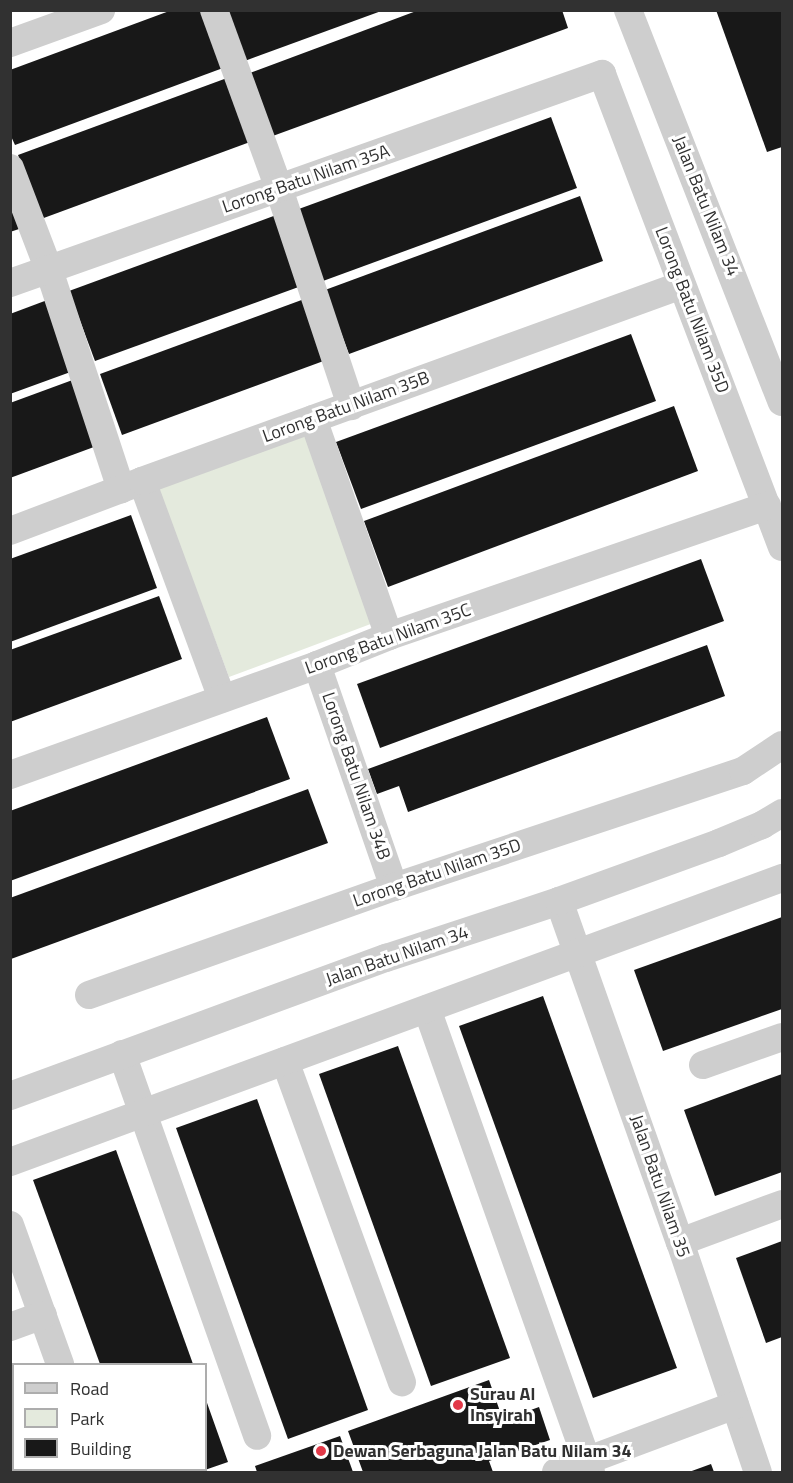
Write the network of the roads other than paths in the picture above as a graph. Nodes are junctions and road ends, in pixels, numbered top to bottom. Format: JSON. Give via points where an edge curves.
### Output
{"nodes":[{"id":1,"x":101,"y":10,"type":"edge"},
{"id":2,"x":214,"y":10,"type":"edge"},
{"id":3,"x":628,"y":10,"type":"edge"},
{"id":4,"x":10,"y":43,"type":"edge"},
{"id":5,"x":602,"y":74,"type":"joint"},
{"id":6,"x":10,"y":168,"type":"edge"},
{"id":7,"x":279,"y":189,"type":"junction"},
{"id":8,"x":49,"y":270,"type":"junction"},
{"id":9,"x":10,"y":283,"type":"edge"},
{"id":10,"x":682,"y":285,"type":"junction"},
{"id":11,"x":774,"y":364,"type":"edge"},
{"id":12,"x":783,"y":402,"type":"edge"},
{"id":13,"x":351,"y":406,"type":"junction"},
{"id":14,"x":313,"y":419,"type":"junction"},
{"id":15,"x":132,"y":485,"type":"junction"},
{"id":16,"x":767,"y":506,"type":"junction"},
{"id":17,"x":10,"y":531,"type":"edge"},
{"id":18,"x":783,"y":547,"type":"edge"},
{"id":19,"x":389,"y":636,"type":"junction"},
{"id":20,"x":317,"y":665,"type":"junction"},
{"id":21,"x":222,"y":699,"type":"junction"},
{"id":22,"x":783,"y":745,"type":"edge"},
{"id":23,"x":10,"y":775,"type":"edge"},
{"id":24,"x":783,"y":813,"type":"edge"},
{"id":25,"x":783,"y":878,"type":"edge"},
{"id":26,"x":394,"y":887,"type":"junction"},
{"id":27,"x":559,"y":901,"type":"junction"},
{"id":28,"x":578,"y":955,"type":"junction"},
{"id":29,"x":89,"y":995,"type":"dead end"},
{"id":30,"x":427,"y":1009,"type":"junction"},
{"id":31,"x":783,"y":1037,"type":"edge"},
{"id":32,"x":122,"y":1054,"type":"junction"},
{"id":33,"x":285,"y":1061,"type":"junction"},
{"id":34,"x":703,"y":1065,"type":"dead end"},
{"id":35,"x":10,"y":1096,"type":"edge"},
{"id":36,"x":142,"y":1113,"type":"junction"},
{"id":37,"x":10,"y":1162,"type":"edge"},
{"id":38,"x":783,"y":1204,"type":"edge"},
{"id":39,"x":10,"y":1225,"type":"edge"},
{"id":40,"x":680,"y":1242,"type":"junction"},
{"id":41,"x":43,"y":1315,"type":"junction"},
{"id":42,"x":10,"y":1326,"type":"edge"},
{"id":43,"x":59,"y":1363,"type":"edge"},
{"id":44,"x":402,"y":1382,"type":"dead end"},
{"id":45,"x":735,"y":1406,"type":"junction"},
{"id":46,"x":257,"y":1436,"type":"dead end"},
{"id":47,"x":589,"y":1467,"type":"edge"},
{"id":48,"x":555,"y":1473,"type":"edge"},
{"id":49,"x":758,"y":1473,"type":"edge"}],
"edges":[{"from":1,"to":4,"type":"street"},
{"from":2,"to":7,"type":"street"},
{"from":3,"to":11,"type":"street","name":"Jalan Batu Nilam 34"},
{"from":5,"to":7,"type":"street","name":"Lorong Batu Nilam 35A"},
{"from":5,"to":10,"type":"street","name":"Lorong Batu Nilam 35D"},
{"from":6,"to":8,"type":"street"},
{"from":7,"to":8,"type":"street","name":"Lorong Batu Nilam 35A"},
{"from":7,"to":13,"type":"street"},
{"from":8,"to":9,"type":"street","name":"Lorong Batu Nilam 35A"},
{"from":8,"to":15,"type":"street"},
{"from":10,"to":13,"type":"street","name":"Lorong Batu Nilam 35B"},
{"from":10,"to":16,"type":"street","name":"Lorong Batu Nilam 35D"},
{"from":11,"to":12,"type":"street","name":"Jalan Batu Nilam 34"},
{"from":13,"to":14,"type":"street","name":"Lorong Batu Nilam 35B"},
{"from":14,"to":15,"type":"street","name":"Lorong Batu Nilam 35B"},
{"from":14,"to":19,"type":"street"},
{"from":15,"to":17,"type":"street","name":"Lorong Batu Nilam 35B"},
{"from":15,"to":21,"type":"street"},
{"from":16,"to":18,"type":"street","name":"Lorong Batu Nilam 35D"},
{"from":16,"to":19,"type":"street","name":"Lorong Batu Nilam 35C"},
{"from":19,"to":20,"type":"street","name":"Lorong Batu Nilam 35C"},
{"from":20,"to":21,"type":"street","name":"Lorong Batu Nilam 35C"},
{"from":20,"to":26,"type":"street","name":"Lorong Batu Nilam 34B"},
{"from":21,"to":23,"type":"street","name":"Lorong Batu Nilam 35C"},
{"from":22,"to":26,"type":"street","name":"Lorong Batu Nilam 35D","via":[[743,771]]},
{"from":24,"to":27,"type":"street","name":"Jalan Batu Nilam 34","via":[[719,843]]},
{"from":25,"to":28,"type":"street"},
{"from":26,"to":29,"type":"street","name":"Lorong Batu Nilam 35D"},
{"from":27,"to":28,"type":"street","name":"Jalan Batu Nilam 35"},
{"from":27,"to":32,"type":"street","name":"Jalan Batu Nilam 34","via":[[386,958]]},
{"from":28,"to":30,"type":"street"},
{"from":28,"to":40,"type":"street","name":"Jalan Batu Nilam 35"},
{"from":30,"to":33,"type":"street"},
{"from":30,"to":47,"type":"street"},
{"from":31,"to":34,"type":"street"},
{"from":32,"to":35,"type":"street","name":"Jalan Batu Nilam 34"},
{"from":32,"to":36,"type":"street"},
{"from":33,"to":36,"type":"street"},
{"from":33,"to":44,"type":"street"},
{"from":36,"to":37,"type":"street"},
{"from":36,"to":46,"type":"street"},
{"from":38,"to":40,"type":"street"},
{"from":39,"to":41,"type":"street"},
{"from":40,"to":45,"type":"street","name":"Jalan Batu Nilam 35"},
{"from":41,"to":42,"type":"street"},
{"from":41,"to":43,"type":"street"},
{"from":45,"to":47,"type":"street"},
{"from":45,"to":49,"type":"street","name":"Jalan Batu Nilam 35"},
{"from":47,"to":48,"type":"street"}]}
